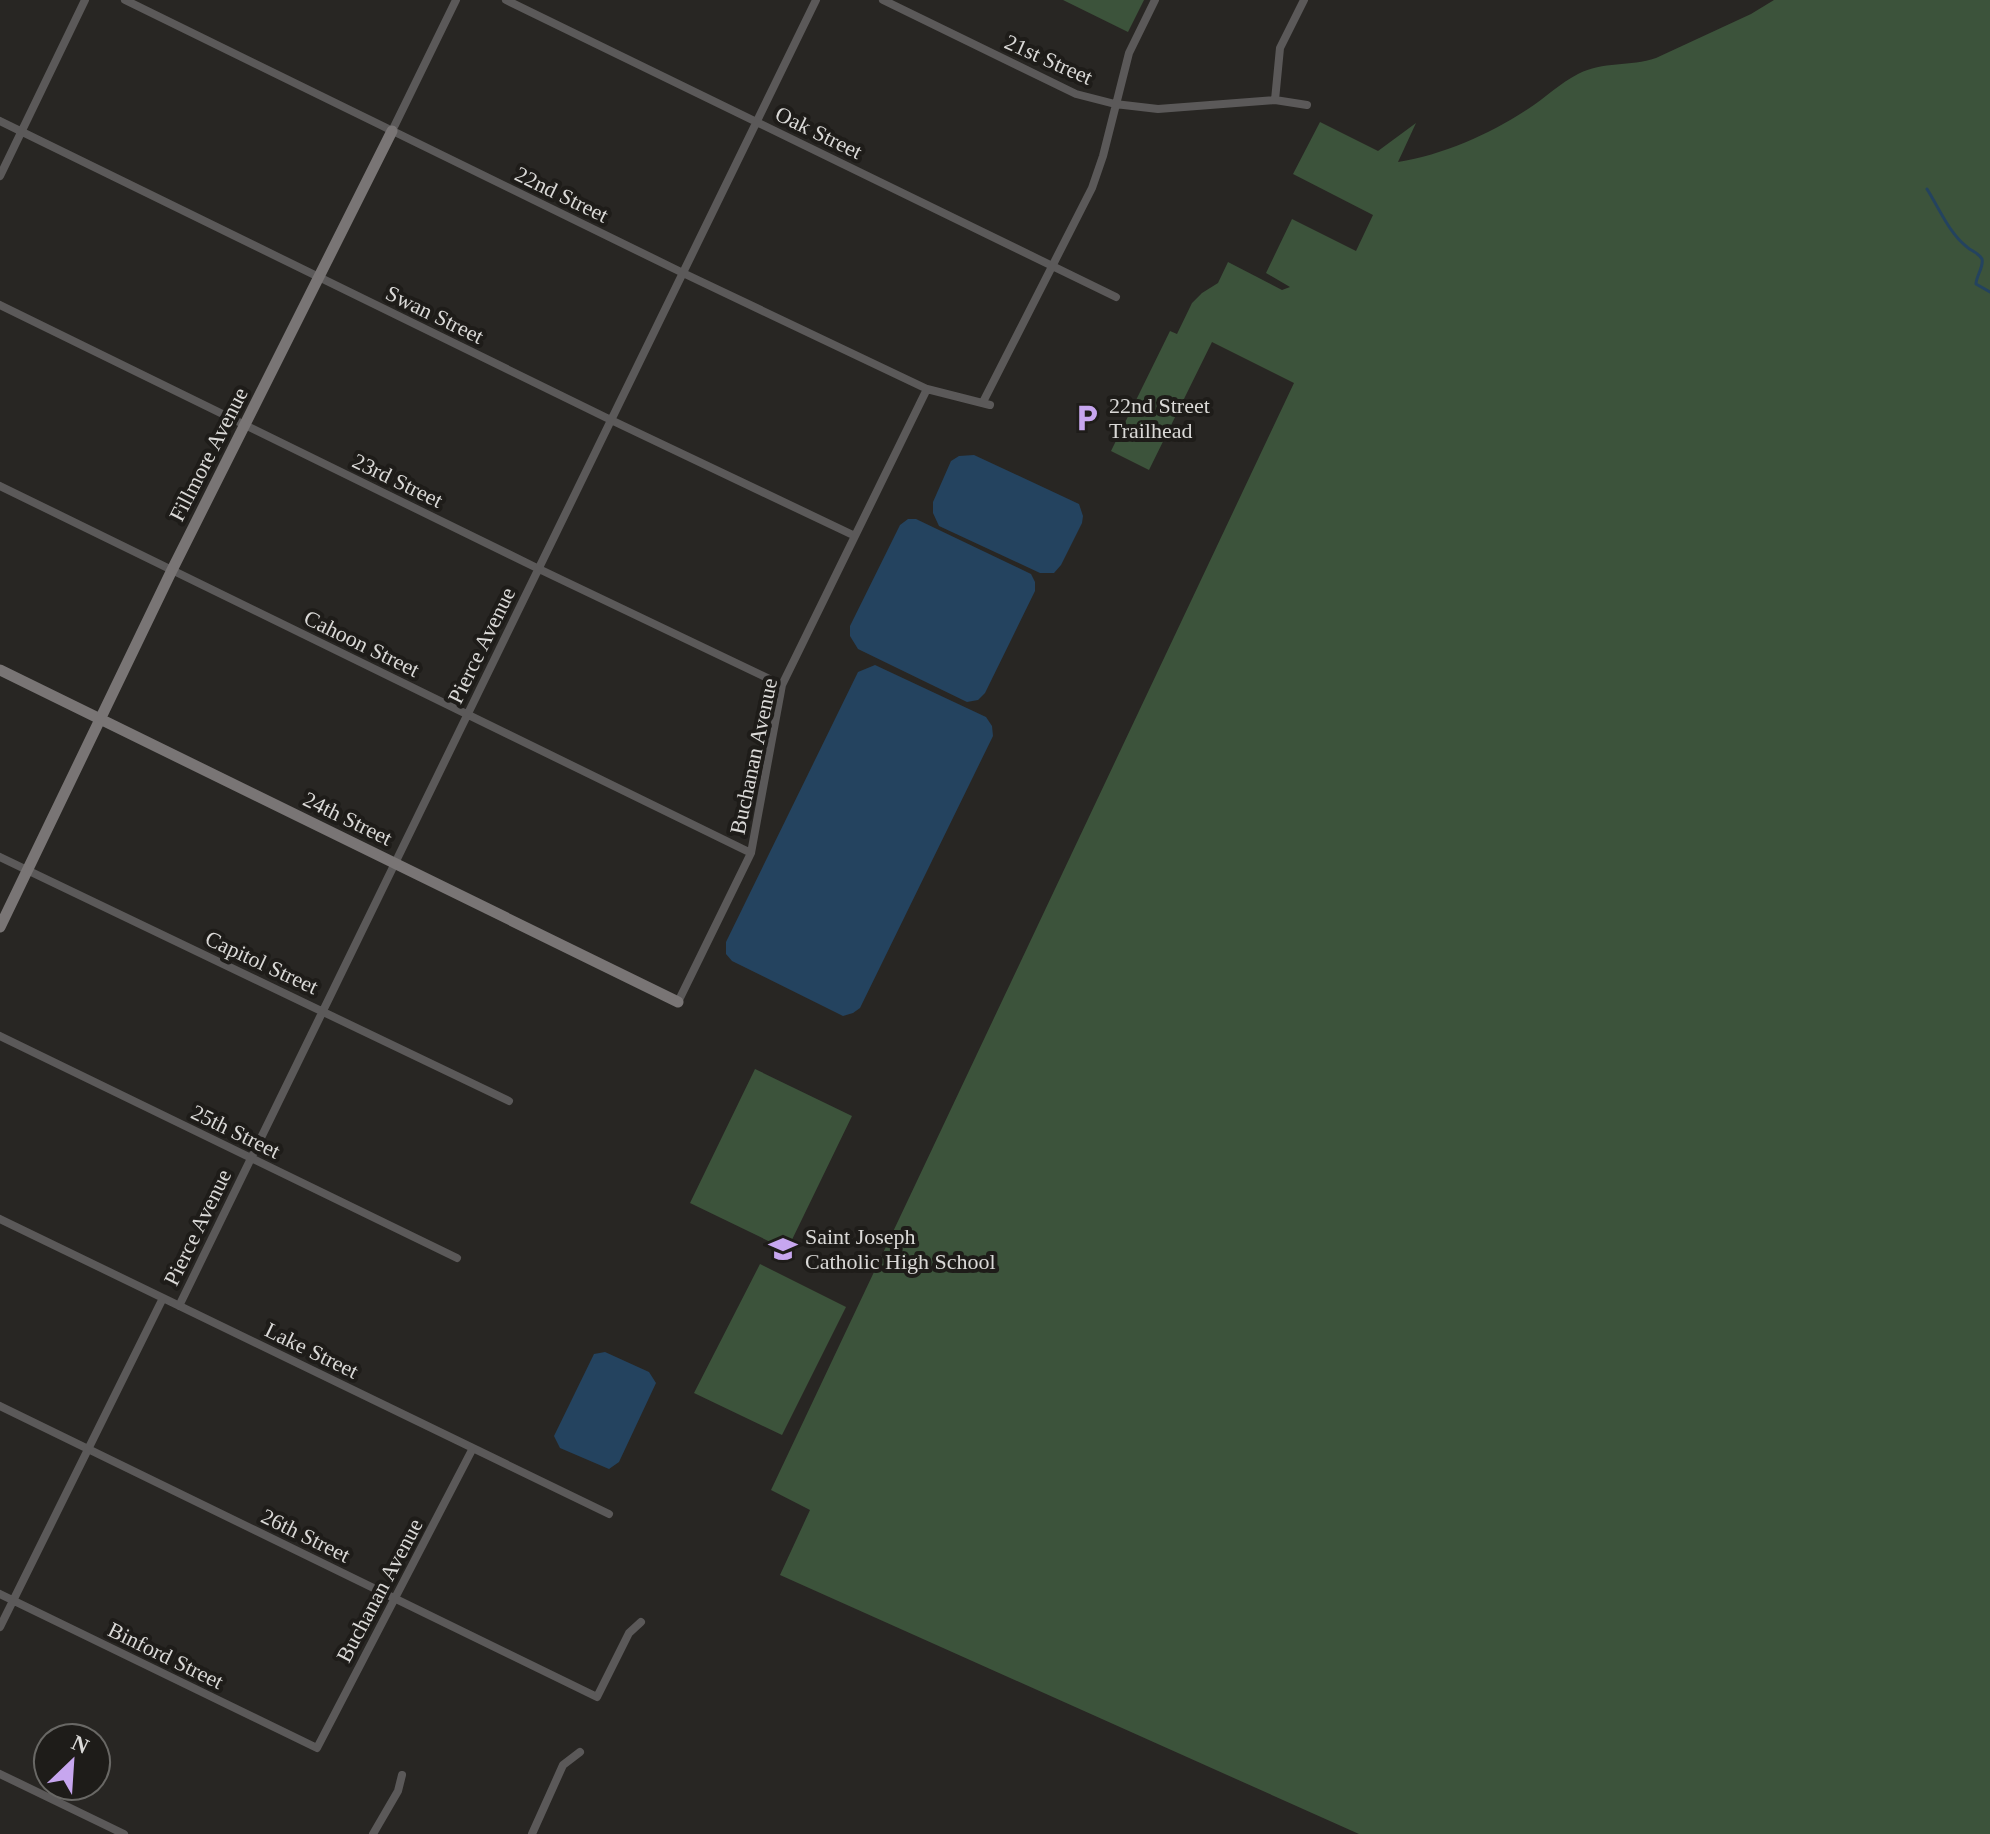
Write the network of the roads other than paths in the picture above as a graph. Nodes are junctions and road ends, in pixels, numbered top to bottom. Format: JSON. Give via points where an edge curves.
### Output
{"nodes":[{"id":1,"x":85,"y":0,"type":"edge"},
{"id":2,"x":125,"y":0,"type":"edge"},
{"id":3,"x":456,"y":0,"type":"edge"},
{"id":4,"x":506,"y":0,"type":"edge"},
{"id":5,"x":816,"y":0,"type":"edge"},
{"id":6,"x":883,"y":0,"type":"edge"},
{"id":7,"x":1155,"y":0,"type":"edge"},
{"id":8,"x":1304,"y":0,"type":"edge"},
{"id":9,"x":1275,"y":100,"type":"junction"},
{"id":10,"x":1115,"y":104,"type":"junction"},
{"id":11,"x":1307,"y":105,"type":"dead end"},
{"id":12,"x":0,"y":121,"type":"edge"},
{"id":13,"x":757,"y":122,"type":"junction"},
{"id":14,"x":392,"y":131,"type":"junction"},
{"id":15,"x":21,"y":132,"type":"junction"},
{"id":16,"x":0,"y":176,"type":"edge"},
{"id":17,"x":1052,"y":266,"type":"junction"},
{"id":18,"x":683,"y":273,"type":"junction"},
{"id":19,"x":318,"y":277,"type":"junction"},
{"id":20,"x":1116,"y":297,"type":"dead end"},
{"id":21,"x":0,"y":305,"type":"edge"},
{"id":22,"x":927,"y":389,"type":"junction"},
{"id":23,"x":611,"y":420,"type":"junction"},
{"id":24,"x":245,"y":425,"type":"junction"},
{"id":25,"x":0,"y":486,"type":"edge"},
{"id":26,"x":855,"y":536,"type":"junction"},
{"id":27,"x":539,"y":569,"type":"junction"},
{"id":28,"x":172,"y":570,"type":"junction"},
{"id":29,"x":0,"y":670,"type":"edge"},
{"id":30,"x":782,"y":685,"type":"junction"},
{"id":31,"x":468,"y":714,"type":"junction"},
{"id":32,"x":99,"y":718,"type":"junction"},
{"id":33,"x":751,"y":853,"type":"junction"},
{"id":34,"x":0,"y":857,"type":"edge"},
{"id":35,"x":394,"y":864,"type":"junction"},
{"id":36,"x":27,"y":870,"type":"junction"},
{"id":37,"x":0,"y":927,"type":"edge"},
{"id":38,"x":678,"y":1002,"type":"joint"},
{"id":39,"x":323,"y":1011,"type":"junction"},
{"id":40,"x":0,"y":1036,"type":"edge"},
{"id":41,"x":509,"y":1101,"type":"dead end"},
{"id":42,"x":251,"y":1158,"type":"junction"},
{"id":43,"x":0,"y":1219,"type":"edge"},
{"id":44,"x":457,"y":1258,"type":"dead end"},
{"id":45,"x":163,"y":1298,"type":"junction"},
{"id":46,"x":179,"y":1306,"type":"junction"},
{"id":47,"x":0,"y":1406,"type":"edge"},
{"id":48,"x":473,"y":1448,"type":"junction"},
{"id":49,"x":89,"y":1449,"type":"junction"},
{"id":50,"x":609,"y":1514,"type":"dead end"},
{"id":51,"x":0,"y":1594,"type":"edge"},
{"id":52,"x":395,"y":1598,"type":"junction"},
{"id":53,"x":13,"y":1600,"type":"junction"},
{"id":54,"x":641,"y":1622,"type":"dead end"},
{"id":55,"x":0,"y":1627,"type":"edge"},
{"id":56,"x":317,"y":1748,"type":"joint"},
{"id":57,"x":580,"y":1752,"type":"dead end"},
{"id":58,"x":0,"y":1774,"type":"edge"},
{"id":59,"x":402,"y":1775,"type":"dead end"},
{"id":60,"x":124,"y":1834,"type":"edge"},
{"id":61,"x":373,"y":1834,"type":"edge"},
{"id":62,"x":532,"y":1834,"type":"edge"}],
"edges":[{"from":1,"to":15,"type":"street"},
{"from":2,"to":14,"type":"street","name":"22nd Street"},
{"from":3,"to":14,"type":"street","name":"Fillmore Avenue"},
{"from":4,"to":13,"type":"street","name":"Oak Street"},
{"from":5,"to":13,"type":"street","name":"Pierce Avenue"},
{"from":6,"to":10,"type":"street","name":"21st Street","via":[[1076,94]]},
{"from":7,"to":10,"type":"street","via":[[1129,53]]},
{"from":8,"to":9,"type":"street","via":[[1280,48]]},
{"from":9,"to":10,"type":"street","name":"21st Street","via":[[1158,109]]},
{"from":9,"to":11,"type":"street","name":"21st Street"},
{"from":10,"to":17,"type":"street","via":[[1092,188]]},
{"from":12,"to":15,"type":"street","name":"Swan Street"},
{"from":13,"to":17,"type":"street","name":"Oak Street"},
{"from":13,"to":18,"type":"street","name":"Pierce Avenue"},
{"from":14,"to":18,"type":"street","name":"22nd Street"},
{"from":14,"to":19,"type":"street","name":"Fillmore Avenue"},
{"from":15,"to":16,"type":"street"},
{"from":15,"to":19,"type":"street","name":"Swan Street"},
{"from":17,"to":20,"type":"street","name":"Oak Street"},
{"from":17,"to":22,"type":"street","name":"22nd Street","via":[[986,404]]},
{"from":18,"to":22,"type":"street","name":"22nd Street"},
{"from":18,"to":23,"type":"street","name":"Pierce Avenue"},
{"from":19,"to":23,"type":"street","name":"Swan Street"},
{"from":19,"to":24,"type":"street","name":"Fillmore Avenue"},
{"from":21,"to":24,"type":"street","name":"23rd Street"},
{"from":22,"to":26,"type":"street","name":"Buchanan Avenue"},
{"from":23,"to":26,"type":"street","name":"Swan Street"},
{"from":23,"to":27,"type":"street","name":"Pierce Avenue"},
{"from":24,"to":27,"type":"street","name":"23rd Street"},
{"from":24,"to":28,"type":"street","name":"Fillmore Avenue"},
{"from":25,"to":28,"type":"street","name":"Cahoon Street"},
{"from":26,"to":30,"type":"street","name":"Buchanan Avenue"},
{"from":27,"to":30,"type":"street","name":"23rd Street"},
{"from":27,"to":31,"type":"street","name":"Pierce Avenue"},
{"from":28,"to":31,"type":"street","name":"Cahoon Street"},
{"from":28,"to":32,"type":"street","name":"Fillmore Avenue"},
{"from":29,"to":32,"type":"street","name":"24th Street"},
{"from":30,"to":33,"type":"street","name":"Buchanan Avenue"},
{"from":31,"to":33,"type":"street","name":"Cahoon Street"},
{"from":31,"to":35,"type":"street","name":"Pierce Avenue"},
{"from":32,"to":35,"type":"street","name":"24th Street"},
{"from":32,"to":36,"type":"street","name":"Fillmore Avenue"},
{"from":33,"to":38,"type":"street","name":"Buchanan Avenue"},
{"from":34,"to":36,"type":"street","name":"Capitol Street"},
{"from":35,"to":38,"type":"street","name":"24th Street"},
{"from":35,"to":39,"type":"street","name":"Pierce Avenue"},
{"from":36,"to":37,"type":"street","name":"Fillmore Avenue"},
{"from":36,"to":39,"type":"street","name":"Capitol Street"},
{"from":39,"to":41,"type":"street","name":"Capitol Street"},
{"from":39,"to":42,"type":"street","name":"Pierce Avenue"},
{"from":40,"to":42,"type":"street","name":"25th Street"},
{"from":42,"to":44,"type":"street","name":"25th Street"},
{"from":42,"to":46,"type":"street","name":"Pierce Avenue"},
{"from":43,"to":45,"type":"street","name":"Lake Street"},
{"from":45,"to":46,"type":"street","name":"Lake Street"},
{"from":45,"to":49,"type":"street","name":"Pierce Avenue"},
{"from":46,"to":48,"type":"street","name":"Lake Street"},
{"from":47,"to":49,"type":"street","name":"26th Street"},
{"from":48,"to":50,"type":"street","name":"Lake Street"},
{"from":48,"to":52,"type":"street","name":"Buchanan Avenue"},
{"from":49,"to":52,"type":"street","name":"26th Street"},
{"from":49,"to":53,"type":"street","name":"Pierce Avenue"},
{"from":51,"to":53,"type":"street","name":"Binford Street"},
{"from":52,"to":54,"type":"street","name":"26th Street","via":[[597,1697],[629,1633]]},
{"from":52,"to":56,"type":"street","name":"Buchanan Avenue"},
{"from":53,"to":55,"type":"street","name":"Pierce Avenue"},
{"from":53,"to":56,"type":"street","name":"Binford Street"},
{"from":57,"to":62,"type":"street","via":[[563,1765]]},
{"from":58,"to":60,"type":"street"},
{"from":59,"to":61,"type":"street"}]}
